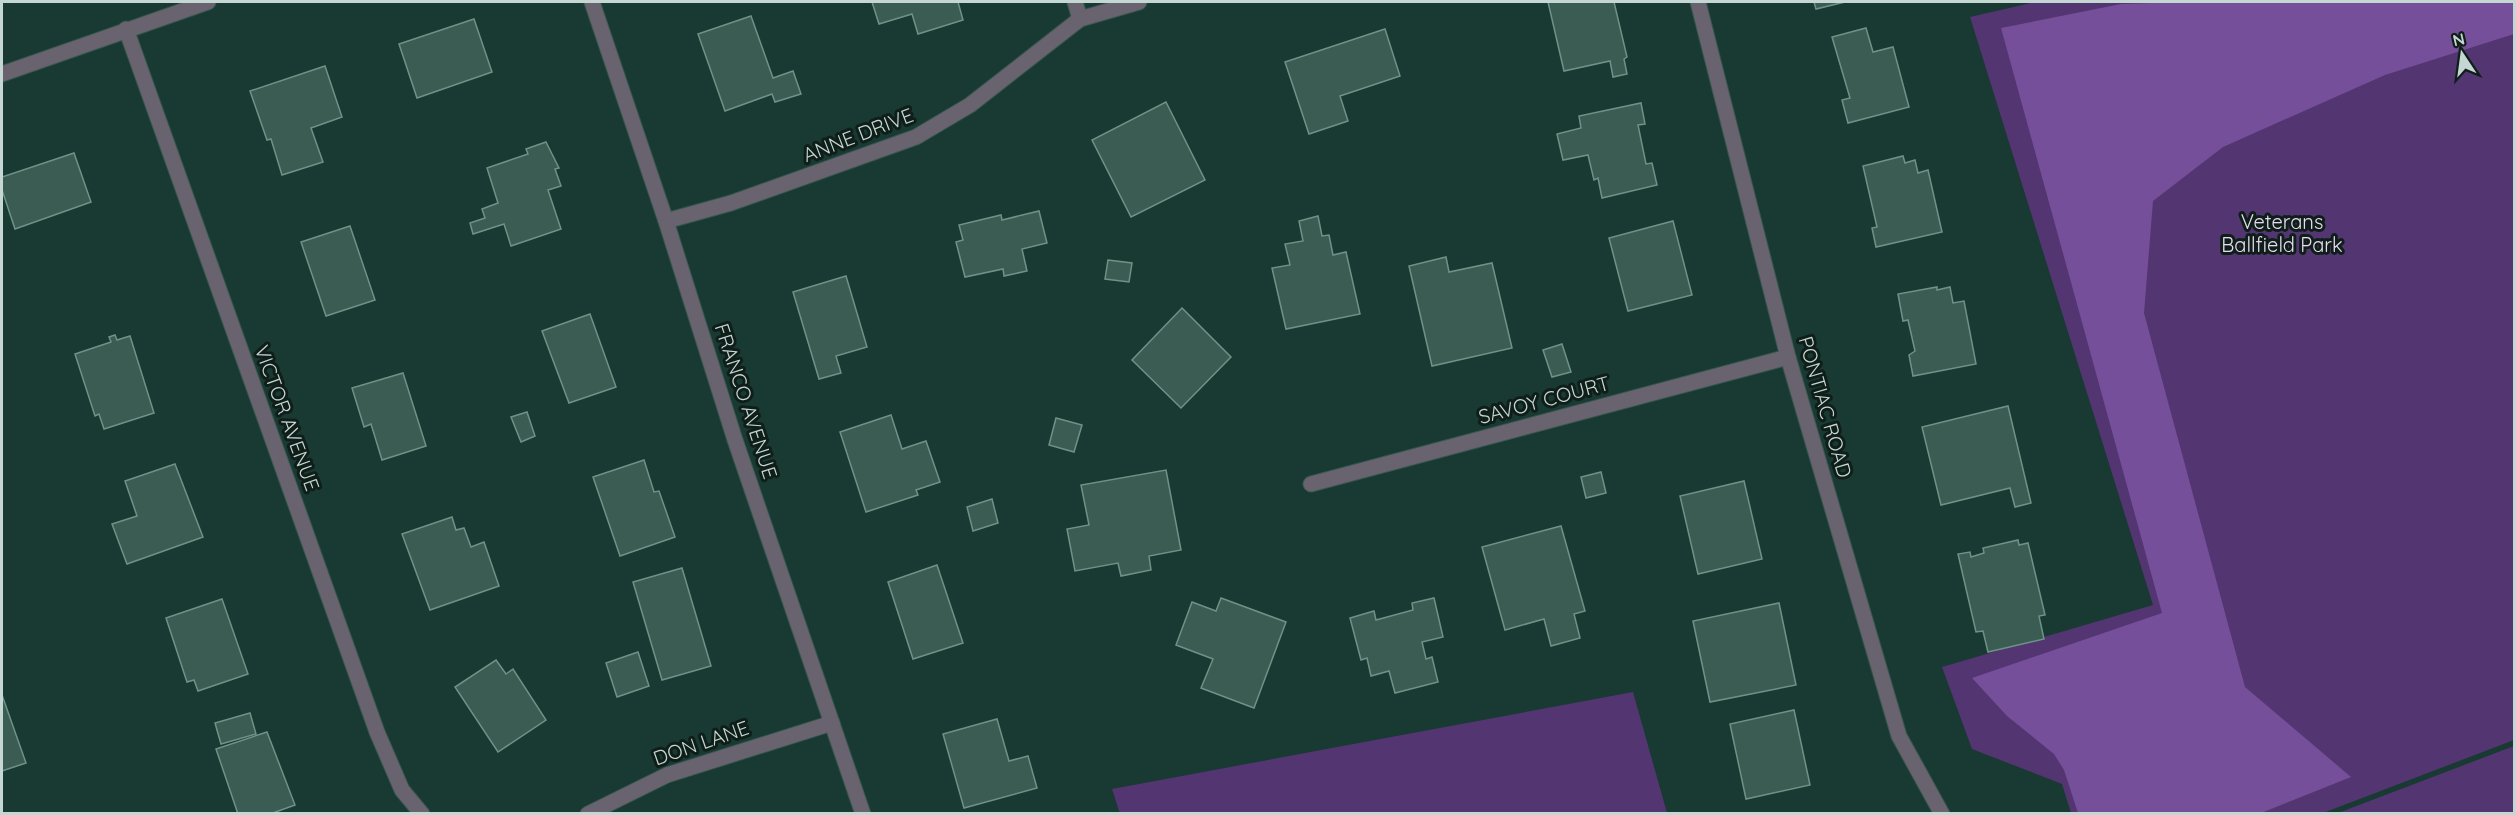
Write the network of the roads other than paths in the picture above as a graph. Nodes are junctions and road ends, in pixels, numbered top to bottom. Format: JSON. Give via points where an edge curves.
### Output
{"nodes":[{"id":1,"x":208,"y":2,"type":"edge"},
{"id":2,"x":592,"y":2,"type":"edge"},
{"id":3,"x":1075,"y":2,"type":"edge"},
{"id":4,"x":1139,"y":2,"type":"edge"},
{"id":5,"x":1698,"y":2,"type":"edge"},
{"id":6,"x":1080,"y":19,"type":"junction"},
{"id":7,"x":126,"y":29,"type":"junction"},
{"id":8,"x":2,"y":74,"type":"edge"},
{"id":9,"x":666,"y":221,"type":"junction"},
{"id":10,"x":1788,"y":357,"type":"junction"},
{"id":11,"x":1311,"y":484,"type":"dead end"},
{"id":12,"x":832,"y":723,"type":"junction"},
{"id":13,"x":422,"y":813,"type":"edge"},
{"id":14,"x":588,"y":813,"type":"edge"},
{"id":15,"x":863,"y":813,"type":"edge"},
{"id":16,"x":1942,"y":813,"type":"edge"}],
"edges":[{"from":1,"to":7,"type":"street"},
{"from":2,"to":9,"type":"street","name":"FRANCO AVENUE"},
{"from":3,"to":6,"type":"street"},
{"from":4,"to":6,"type":"street","name":"ANNE DRIVE"},
{"from":5,"to":10,"type":"street","name":"PONTIAC ROAD"},
{"from":6,"to":9,"type":"street","name":"ANNE DRIVE","via":[[970,105],[916,137],[731,203]]},
{"from":7,"to":8,"type":"street"},
{"from":7,"to":13,"type":"street","name":"VICTOR AVENUE","via":[[377,732],[402,790]]},
{"from":9,"to":12,"type":"street","name":"FRANCO AVENUE","via":[[735,440]]},
{"from":10,"to":11,"type":"street","name":"SAVOY COURT"},
{"from":10,"to":16,"type":"street","name":"PONTIAC ROAD","via":[[1899,736]]},
{"from":12,"to":14,"type":"street","name":"DON LANE","via":[[667,775]]},
{"from":12,"to":15,"type":"street","name":"FRANCO AVENUE"}]}
